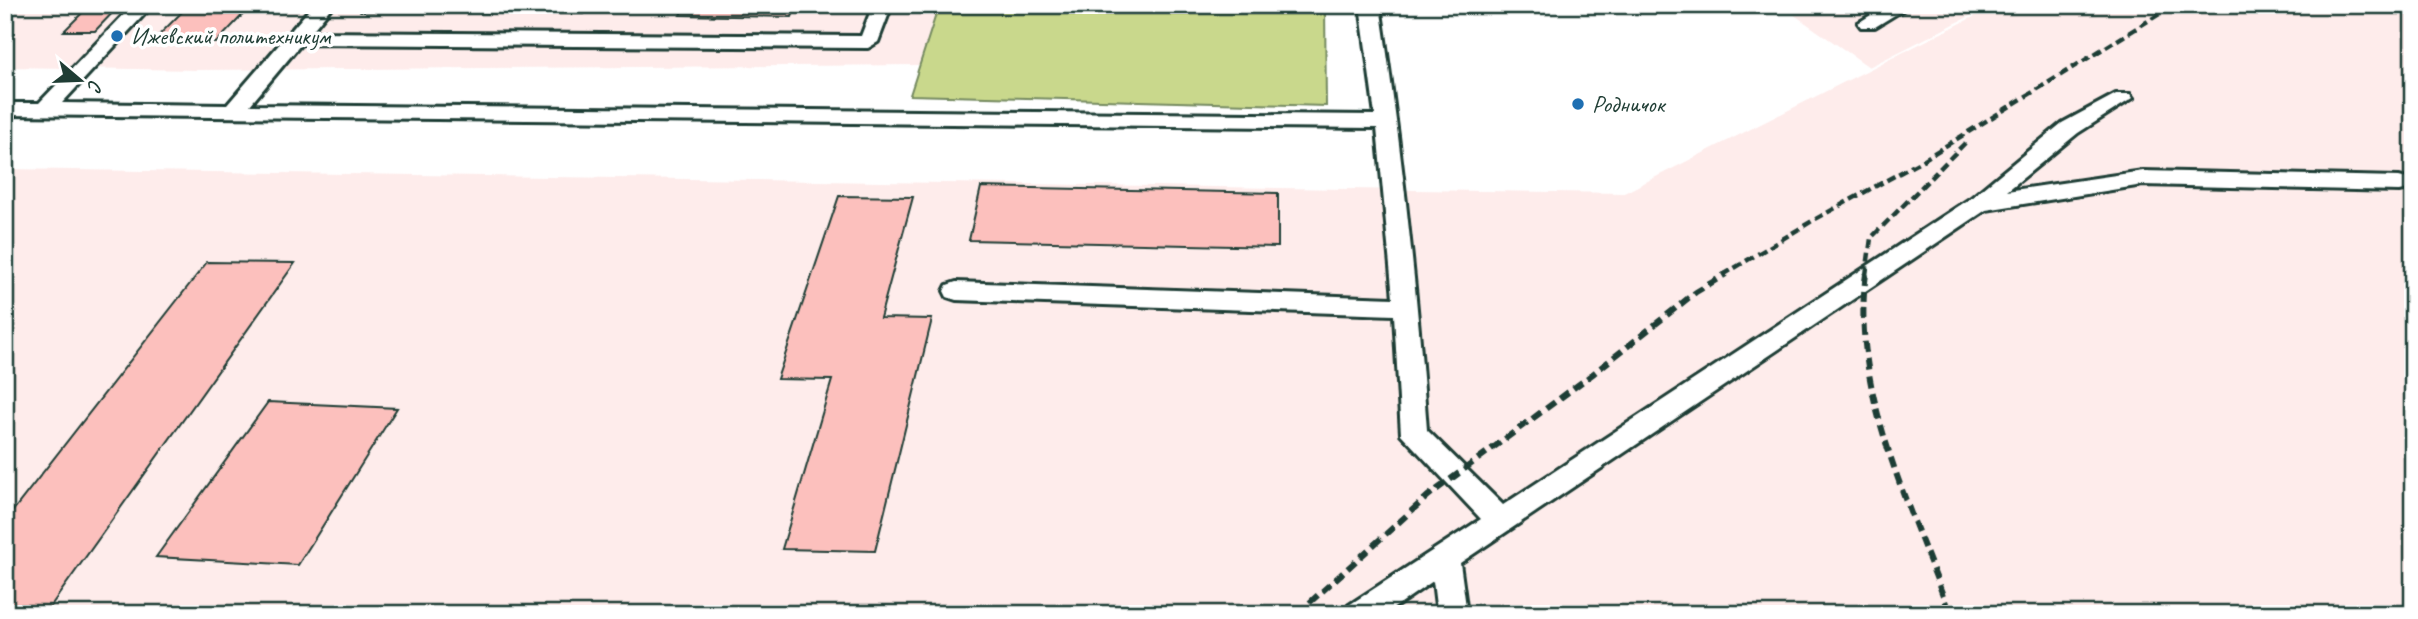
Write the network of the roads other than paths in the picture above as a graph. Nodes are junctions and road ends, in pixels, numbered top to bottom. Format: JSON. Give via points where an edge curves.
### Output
{"nodes":[{"id":1,"x":144,"y":5,"type":"edge"},
{"id":2,"x":324,"y":5,"type":"edge"},
{"id":3,"x":883,"y":5,"type":"edge"},
{"id":4,"x":1370,"y":5,"type":"edge"},
{"id":5,"x":1902,"y":5,"type":"edge"},
{"id":6,"x":1868,"y":23,"type":"dead end"},
{"id":7,"x":296,"y":38,"type":"junction"},
{"id":8,"x":2123,"y":97,"type":"dead end"},
{"id":9,"x":5,"y":109,"type":"edge"},
{"id":10,"x":44,"y":110,"type":"junction"},
{"id":11,"x":233,"y":111,"type":"junction"},
{"id":12,"x":1387,"y":122,"type":"junction"},
{"id":13,"x":2399,"y":184,"type":"dead end"},
{"id":14,"x":1980,"y":203,"type":"junction"},
{"id":15,"x":956,"y":291,"type":"dead end"},
{"id":16,"x":1406,"y":307,"type":"junction"},
{"id":17,"x":1500,"y":520,"type":"junction"},
{"id":18,"x":1445,"y":557,"type":"junction"},
{"id":19,"x":1360,"y":614,"type":"edge"},
{"id":20,"x":1452,"y":614,"type":"edge"}],
"edges":[{"from":1,"to":10,"type":"lane"},
{"from":2,"to":7,"type":"lane"},
{"from":3,"to":7,"type":"lane","via":[[868,42]]},
{"from":4,"to":12,"type":"lane"},
{"from":5,"to":6,"type":"lane"},
{"from":7,"to":11,"type":"lane"},
{"from":8,"to":14,"type":"lane","via":[[2070,128]]},
{"from":9,"to":10,"type":"lane"},
{"from":10,"to":11,"type":"lane"},
{"from":11,"to":12,"type":"lane"},
{"from":12,"to":16,"type":"lane"},
{"from":13,"to":14,"type":"lane","via":[[2143,178]]},
{"from":14,"to":17,"type":"lane"},
{"from":15,"to":16,"type":"lane"},
{"from":16,"to":17,"type":"lane","via":[[1414,434]]},
{"from":17,"to":18,"type":"lane"},
{"from":18,"to":19,"type":"lane"},
{"from":18,"to":20,"type":"lane"}]}
